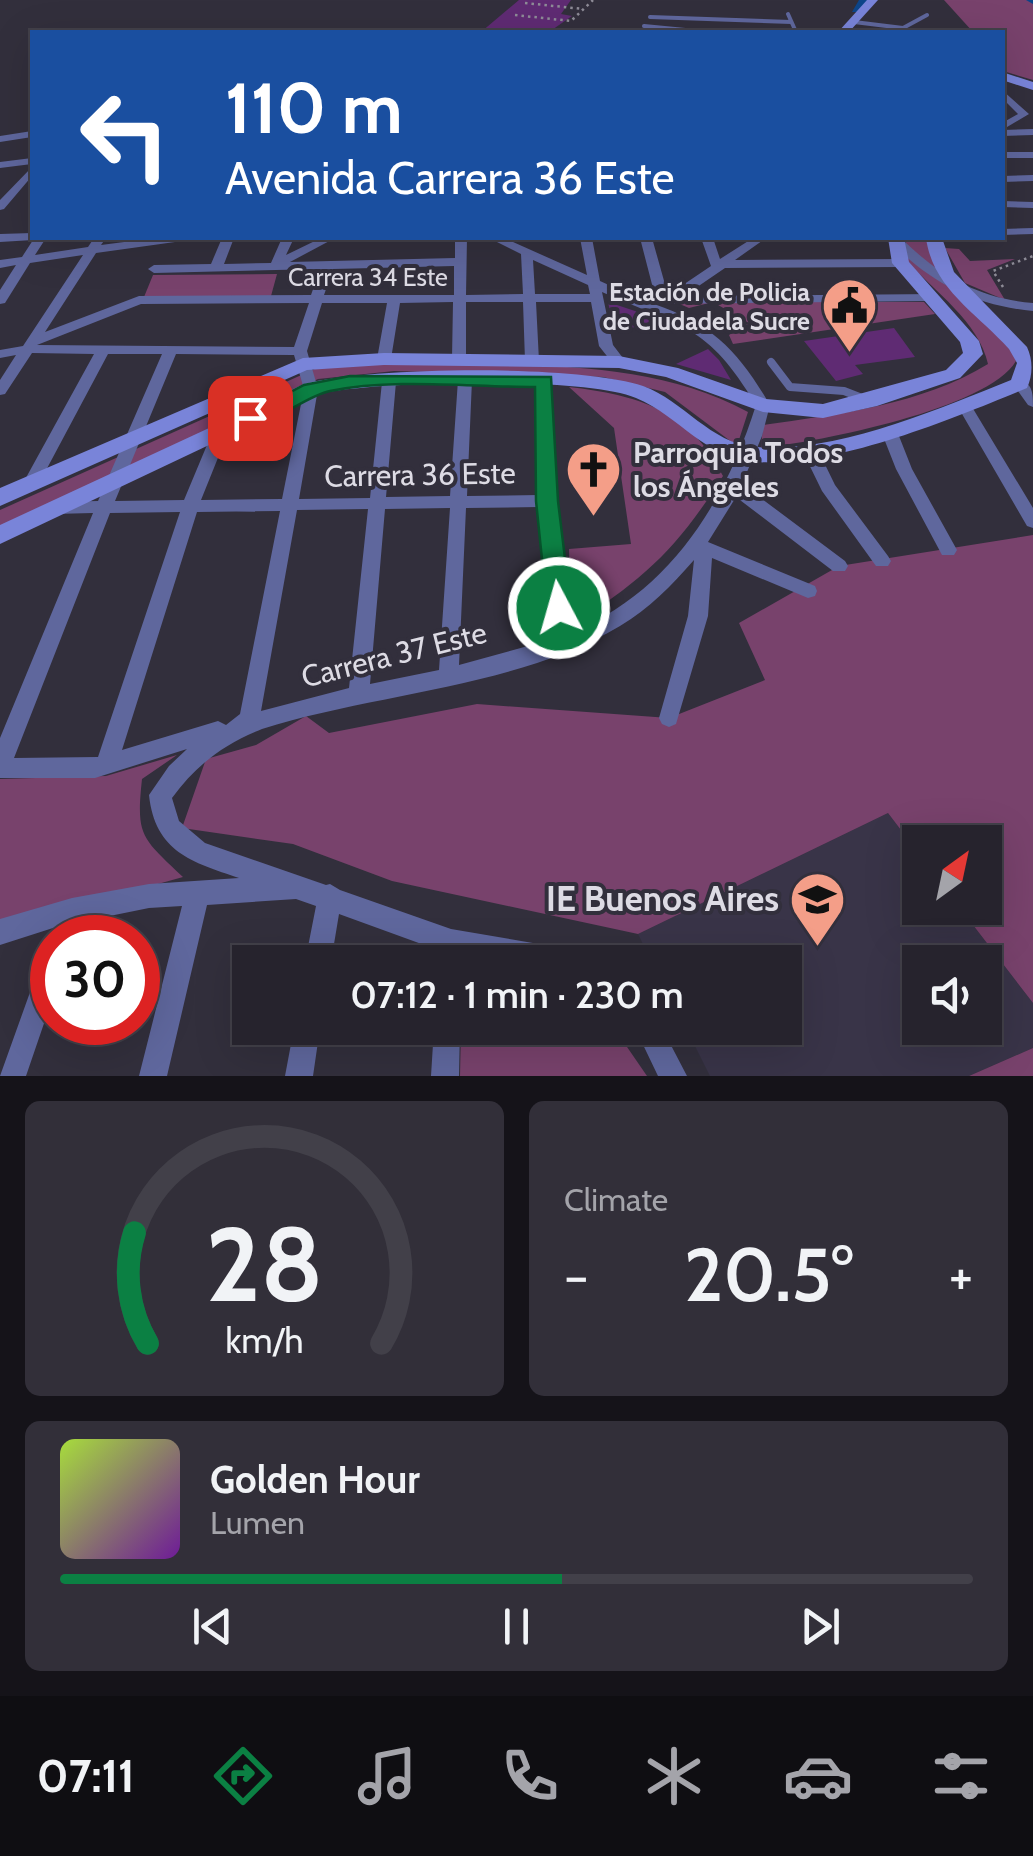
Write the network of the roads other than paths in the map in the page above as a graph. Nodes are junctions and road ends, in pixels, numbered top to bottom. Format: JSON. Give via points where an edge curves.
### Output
{"nodes":[{"id":1,"x":874,"y":0,"type":"edge"},
{"id":2,"x":788,"y":14,"type":"dead end"},
{"id":3,"x":927,"y":15,"type":"dead end"},
{"id":4,"x":650,"y":17,"type":"dead end"},
{"id":5,"x":791,"y":22,"type":"junction"},
{"id":6,"x":854,"y":22,"type":"junction"},
{"id":7,"x":644,"y":26,"type":"dead end"},
{"id":8,"x":685,"y":30,"type":"edge"},
{"id":9,"x":795,"y":30,"type":"edge"},
{"id":10,"x":844,"y":30,"type":"edge"},
{"id":11,"x":1005,"y":77,"type":"edge"},
{"id":12,"x":1033,"y":86,"type":"edge"},
{"id":13,"x":1005,"y":96,"type":"edge"},
{"id":14,"x":1005,"y":128,"type":"edge"},
{"id":15,"x":1005,"y":130,"type":"edge"},
{"id":16,"x":1033,"y":132,"type":"edge"},
{"id":17,"x":30,"y":134,"type":"edge"},
{"id":18,"x":0,"y":139,"type":"edge"},
{"id":19,"x":1005,"y":155,"type":"edge"},
{"id":20,"x":1033,"y":155,"type":"edge"},
{"id":21,"x":30,"y":161,"type":"edge"},
{"id":22,"x":0,"y":165,"type":"edge"},
{"id":23,"x":30,"y":172,"type":"edge"},
{"id":24,"x":1033,"y":178,"type":"edge"},
{"id":25,"x":1005,"y":179,"type":"edge"},
{"id":26,"x":1005,"y":204,"type":"edge"},
{"id":27,"x":1033,"y":205,"type":"edge"},
{"id":28,"x":0,"y":207,"type":"edge"},
{"id":29,"x":1005,"y":232,"type":"edge"},
{"id":30,"x":1033,"y":232,"type":"edge"},
{"id":31,"x":30,"y":237,"type":"edge"},
{"id":32,"x":0,"y":238,"type":"edge"},
{"id":33,"x":35,"y":240,"type":"edge"},
{"id":34,"x":145,"y":240,"type":"edge"},
{"id":35,"x":167,"y":240,"type":"edge"},
{"id":36,"x":227,"y":240,"type":"edge"},
{"id":37,"x":287,"y":240,"type":"edge"},
{"id":38,"x":326,"y":240,"type":"edge"},
{"id":39,"x":461,"y":240,"type":"edge"},
{"id":40,"x":499,"y":240,"type":"edge"},
{"id":41,"x":586,"y":240,"type":"edge"},
{"id":42,"x":647,"y":240,"type":"edge"},
{"id":43,"x":708,"y":240,"type":"edge"},
{"id":44,"x":757,"y":240,"type":"edge"},
{"id":45,"x":896,"y":240,"type":"edge"},
{"id":46,"x":897,"y":240,"type":"edge"},
{"id":47,"x":934,"y":240,"type":"edge"},
{"id":48,"x":98,"y":244,"type":"edge"},
{"id":49,"x":527,"y":253,"type":"junction"},
{"id":50,"x":26,"y":260,"type":"junction"},
{"id":51,"x":460,"y":262,"type":"junction"},
{"id":52,"x":901,"y":263,"type":"junction"},
{"id":53,"x":0,"y":264,"type":"edge"},
{"id":54,"x":276,"y":264,"type":"junction"},
{"id":55,"x":328,"y":264,"type":"junction"},
{"id":56,"x":716,"y":264,"type":"junction"},
{"id":57,"x":216,"y":268,"type":"junction"},
{"id":58,"x":154,"y":269,"type":"junction"},
{"id":59,"x":961,"y":290,"type":"junction"},
{"id":60,"x":597,"y":292,"type":"junction"},
{"id":61,"x":932,"y":297,"type":"junction"},
{"id":62,"x":394,"y":299,"type":"junction"},
{"id":63,"x":0,"y":300,"type":"edge"},
{"id":64,"x":139,"y":300,"type":"junction"},
{"id":65,"x":317,"y":300,"type":"junction"},
{"id":66,"x":460,"y":300,"type":"junction"},
{"id":67,"x":529,"y":300,"type":"junction"},
{"id":68,"x":631,"y":300,"type":"junction"},
{"id":69,"x":666,"y":300,"type":"junction"},
{"id":70,"x":1025,"y":307,"type":"edge"},
{"id":71,"x":1033,"y":326,"type":"edge"},
{"id":72,"x":28,"y":346,"type":"junction"},
{"id":73,"x":104,"y":350,"type":"junction"},
{"id":74,"x":171,"y":350,"type":"junction"},
{"id":75,"x":1028,"y":353,"type":"edge"},
{"id":76,"x":0,"y":354,"type":"edge"},
{"id":77,"x":302,"y":358,"type":"junction"},
{"id":78,"x":384,"y":359,"type":"junction"},
{"id":79,"x":532,"y":361,"type":"junction"},
{"id":80,"x":620,"y":362,"type":"junction"},
{"id":81,"x":771,"y":362,"type":"dead end"},
{"id":82,"x":462,"y":369,"type":"junction"},
{"id":83,"x":544,"y":381,"type":"junction"},
{"id":84,"x":389,"y":382,"type":"junction"},
{"id":85,"x":311,"y":389,"type":"junction"},
{"id":86,"x":0,"y":392,"type":"edge"},
{"id":87,"x":1028,"y":392,"type":"edge"},
{"id":88,"x":869,"y":402,"type":"junction"},
{"id":89,"x":763,"y":405,"type":"junction"},
{"id":90,"x":965,"y":407,"type":"junction"},
{"id":91,"x":889,"y":431,"type":"junction"},
{"id":92,"x":220,"y":433,"type":"junction"},
{"id":93,"x":136,"y":437,"type":"junction"},
{"id":94,"x":810,"y":448,"type":"junction"},
{"id":95,"x":748,"y":456,"type":"junction"},
{"id":96,"x":116,"y":478,"type":"junction"},
{"id":97,"x":30,"y":484,"type":"junction"},
{"id":98,"x":733,"y":486,"type":"junction"},
{"id":99,"x":0,"y":498,"type":"edge"},
{"id":100,"x":381,"y":500,"type":"junction"},
{"id":101,"x":457,"y":501,"type":"junction"},
{"id":102,"x":547,"y":501,"type":"junction"},
{"id":103,"x":289,"y":506,"type":"junction"},
{"id":104,"x":101,"y":507,"type":"junction"},
{"id":105,"x":190,"y":507,"type":"junction"},
{"id":106,"x":53,"y":508,"type":"junction"},
{"id":107,"x":1033,"y":522,"type":"edge"},
{"id":108,"x":0,"y":535,"type":"edge"},
{"id":109,"x":701,"y":546,"type":"junction"},
{"id":110,"x":948,"y":550,"type":"dead end"},
{"id":111,"x":882,"y":561,"type":"dead end"},
{"id":112,"x":839,"y":566,"type":"dead end"},
{"id":113,"x":808,"y":591,"type":"dead end"},
{"id":114,"x":563,"y":644,"type":"junction"},
{"id":115,"x":450,"y":673,"type":"junction"},
{"id":116,"x":358,"y":695,"type":"junction"},
{"id":117,"x":670,"y":718,"type":"dead end"},
{"id":118,"x":250,"y":720,"type":"junction"},
{"id":119,"x":107,"y":763,"type":"junction"},
{"id":120,"x":0,"y":767,"type":"edge"},
{"id":121,"x":302,"y":886,"type":"junction"},
{"id":122,"x":196,"y":895,"type":"junction"},
{"id":123,"x":330,"y":896,"type":"junction"},
{"id":124,"x":72,"y":910,"type":"junction"},
{"id":125,"x":70,"y":915,"type":"edge"},
{"id":126,"x":0,"y":932,"type":"edge"},
{"id":127,"x":321,"y":945,"type":"edge"},
{"id":128,"x":435,"y":945,"type":"edge"},
{"id":129,"x":30,"y":1026,"type":"edge"},
{"id":130,"x":304,"y":1045,"type":"edge"},
{"id":131,"x":446,"y":1045,"type":"edge"},
{"id":132,"x":657,"y":1045,"type":"edge"},
{"id":133,"x":12,"y":1076,"type":"edge"},
{"id":134,"x":153,"y":1076,"type":"edge"},
{"id":135,"x":299,"y":1076,"type":"edge"},
{"id":136,"x":444,"y":1076,"type":"edge"},
{"id":137,"x":673,"y":1076,"type":"edge"}],
"edges":[{"from":1,"to":6,"type":"street"},
{"from":2,"to":5,"type":"lane"},
{"from":3,"to":6,"type":"lane","via":[[906,29]]},
{"from":4,"to":5,"type":"lane"},
{"from":5,"to":9,"type":"lane"},
{"from":6,"to":10,"type":"street"},
{"from":7,"to":8,"type":"lane"},
{"from":11,"to":12,"type":"street"},
{"from":13,"to":14,"type":"street","via":[[1024,114]]},
{"from":15,"to":16,"type":"street"},
{"from":17,"to":18,"type":"street"},
{"from":19,"to":20,"type":"street"},
{"from":21,"to":22,"type":"street"},
{"from":23,"to":28,"type":"street"},
{"from":24,"to":25,"type":"street"},
{"from":26,"to":27,"type":"street"},
{"from":29,"to":30,"type":"street"},
{"from":31,"to":32,"type":"street"},
{"from":33,"to":50,"type":"street"},
{"from":34,"to":48,"type":"street"},
{"from":35,"to":58,"type":"street"},
{"from":36,"to":57,"type":"street"},
{"from":37,"to":54,"type":"street"},
{"from":38,"to":54,"type":"street"},
{"from":39,"to":51,"type":"street"},
{"from":40,"to":49,"type":"street"},
{"from":41,"to":60,"type":"street"},
{"from":42,"to":69,"type":"street"},
{"from":43,"to":56,"type":"street"},
{"from":44,"to":56,"type":"street"},
{"from":45,"to":52,"type":"street"},
{"from":46,"to":59,"type":"street"},
{"from":47,"to":59,"type":"street","via":[[942,271]]},
{"from":48,"to":50,"type":"street"},
{"from":48,"to":72,"type":"street"},
{"from":49,"to":60,"type":"street"},
{"from":49,"to":67,"type":"street"},
{"from":50,"to":53,"type":"street"},
{"from":50,"to":63,"type":"street"},
{"from":51,"to":55,"type":"street"},
{"from":51,"to":66,"type":"street"},
{"from":52,"to":56,"type":"street"},
{"from":52,"to":61,"type":"street"},
{"from":54,"to":55,"type":"street"},
{"from":54,"to":57,"type":"street"},
{"from":55,"to":65,"type":"street"},
{"from":56,"to":69,"type":"street"},
{"from":57,"to":58,"type":"street"},
{"from":58,"to":64,"type":"street"},
{"from":59,"to":70,"type":"street"},
{"from":59,"to":75,"type":"street"},
{"from":60,"to":67,"type":"street","name":"Carrera 34 Este"},
{"from":60,"to":68,"type":"street","name":"Carrera 34 Este"},
{"from":60,"to":80,"type":"street","via":[[606,346]]},
{"from":61,"to":69,"type":"street","name":"Carrera 34 Este"},
{"from":61,"to":88,"type":"street","via":[[973,354],[952,374]]},
{"from":62,"to":65,"type":"street","name":"Carrera 34 Este"},
{"from":62,"to":66,"type":"street","name":"Carrera 34 Este"},
{"from":62,"to":78,"type":"street"},
{"from":64,"to":65,"type":"street","name":"Carrera 34 Este"},
{"from":64,"to":72,"type":"street"},
{"from":65,"to":77,"type":"street"},
{"from":66,"to":67,"type":"street","name":"Carrera 34 Este"},
{"from":66,"to":82,"type":"street"},
{"from":67,"to":79,"type":"street"},
{"from":68,"to":69,"type":"street","name":"Carrera 34 Este"},
{"from":68,"to":89,"type":"street","via":[[688,320],[734,354]]},
{"from":70,"to":71,"type":"street"},
{"from":72,"to":73,"type":"street"},
{"from":72,"to":76,"type":"street"},
{"from":72,"to":86,"type":"street"},
{"from":73,"to":74,"type":"street"},
{"from":73,"to":97,"type":"street"},
{"from":74,"to":77,"type":"street"},
{"from":74,"to":93,"type":"street"},
{"from":75,"to":87,"type":"street"},
{"from":77,"to":78,"type":"street"},
{"from":77,"to":85,"type":"street"},
{"from":77,"to":93,"type":"street"},
{"from":78,"to":82,"type":"street"},
{"from":79,"to":80,"type":"street"},
{"from":79,"to":82,"type":"street"},
{"from":80,"to":89,"type":"street","via":[[672,372]]},
{"from":81,"to":88,"type":"lane","via":[[790,387],[844,391]]},
{"from":82,"to":83,"type":"street"},
{"from":82,"to":84,"type":"street"},
{"from":82,"to":101,"type":"street"},
{"from":83,"to":95,"type":"street","via":[[611,384],[660,397],[723,447]]},
{"from":83,"to":102,"type":"street"},
{"from":84,"to":85,"type":"street"},
{"from":84,"to":100,"type":"street"},
{"from":85,"to":92,"type":"street"},
{"from":85,"to":103,"type":"street"},
{"from":87,"to":90,"type":"street"},
{"from":88,"to":89,"type":"street","via":[[823,411]]},
{"from":89,"to":95,"type":"street"},
{"from":90,"to":91,"type":"street"},
{"from":90,"to":107,"type":"street"},
{"from":91,"to":94,"type":"street"},
{"from":91,"to":110,"type":"street"},
{"from":92,"to":96,"type":"street"},
{"from":92,"to":105,"type":"street"},
{"from":93,"to":96,"type":"street"},
{"from":93,"to":97,"type":"street"},
{"from":94,"to":95,"type":"street","via":[[780,457]]},
{"from":94,"to":111,"type":"street","via":[[828,487]]},
{"from":95,"to":98,"type":"street"},
{"from":96,"to":104,"type":"street"},
{"from":96,"to":106,"type":"street"},
{"from":97,"to":99,"type":"street"},
{"from":98,"to":109,"type":"street"},
{"from":98,"to":112,"type":"street"},
{"from":100,"to":101,"type":"street","name":"Carrera 36 Este"},
{"from":100,"to":103,"type":"street","name":"Carrera 36 Este"},
{"from":100,"to":116,"type":"street"},
{"from":101,"to":102,"type":"street","name":"Carrera 36 Este"},
{"from":101,"to":115,"type":"street"},
{"from":102,"to":114,"type":"street"},
{"from":103,"to":105,"type":"street","name":"Carrera 36 Este"},
{"from":103,"to":118,"type":"street"},
{"from":104,"to":105,"type":"street","name":"Carrera 36 Este"},
{"from":104,"to":106,"type":"street","name":"Carrera 36 Este"},
{"from":104,"to":120,"type":"street"},
{"from":105,"to":119,"type":"street"},
{"from":106,"to":108,"type":"street"},
{"from":109,"to":113,"type":"street"},
{"from":109,"to":114,"type":"street","name":"Carrera 37 Este","via":[[617,618]]},
{"from":109,"to":117,"type":"street","via":[[698,616]]},
{"from":114,"to":115,"type":"street","name":"Carrera 37 Este"},
{"from":115,"to":116,"type":"street","name":"Carrera 37 Este"},
{"from":116,"to":118,"type":"street","name":"Carrera 37 Este"},
{"from":118,"to":119,"type":"street","name":"Carrera 37 Este"},
{"from":118,"to":121,"type":"street","name":"Carrera 37 Este","via":[[189,757],[160,795],[162,819],[198,852]]},
{"from":119,"to":120,"type":"street","name":"Carrera 37 Este","via":[[67,772]]},
{"from":121,"to":122,"type":"street"},
{"from":121,"to":123,"type":"street","name":"Carrera 37 Este"},
{"from":122,"to":124,"type":"street"},
{"from":122,"to":134,"type":"street"},
{"from":123,"to":127,"type":"street"},
{"from":123,"to":128,"type":"street","name":"Carrera 37 Este"},
{"from":124,"to":125,"type":"street"},
{"from":124,"to":126,"type":"street"},
{"from":129,"to":133,"type":"street"},
{"from":130,"to":135,"type":"street"},
{"from":131,"to":136,"type":"street"},
{"from":132,"to":137,"type":"street"}]}
